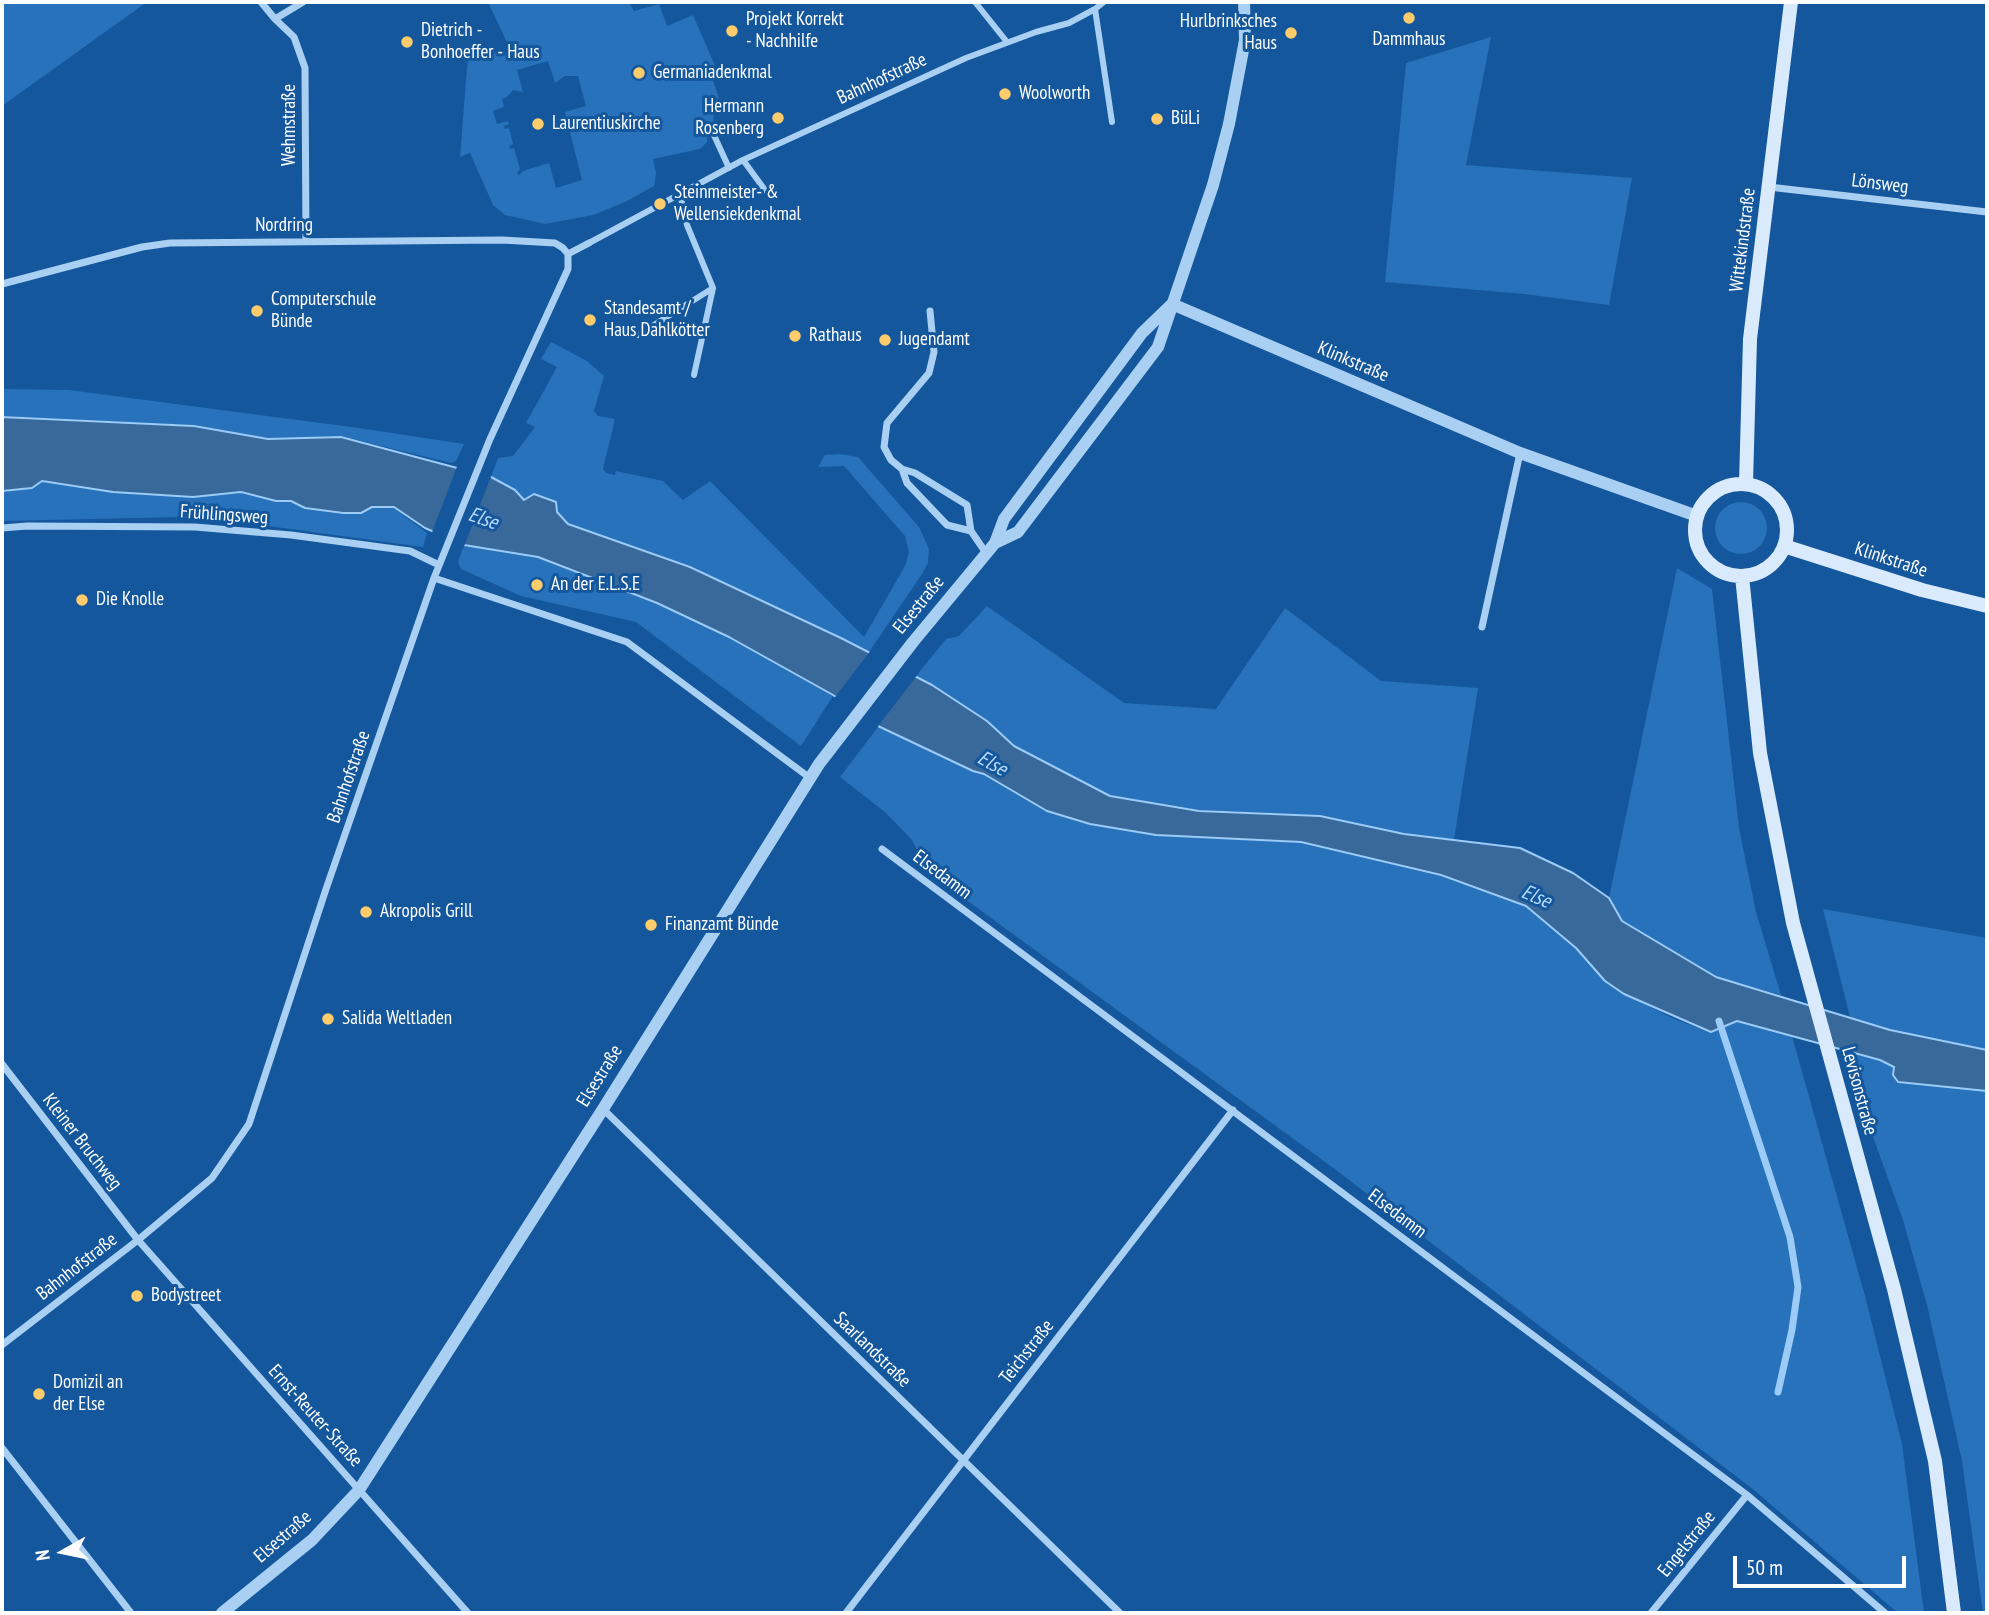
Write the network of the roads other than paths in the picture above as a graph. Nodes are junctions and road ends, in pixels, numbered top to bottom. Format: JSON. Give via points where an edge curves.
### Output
{"nodes":[{"id":1,"x":261,"y":2,"type":"edge"},
{"id":2,"x":303,"y":2,"type":"edge"},
{"id":3,"x":975,"y":2,"type":"edge"},
{"id":4,"x":1104,"y":2,"type":"edge"},
{"id":5,"x":1244,"y":2,"type":"edge"},
{"id":6,"x":1791,"y":2,"type":"edge"},
{"id":7,"x":1095,"y":9,"type":"junction"},
{"id":8,"x":275,"y":19,"type":"junction"},
{"id":9,"x":1007,"y":43,"type":"junction"},
{"id":10,"x":1112,"y":122,"type":"dead end"},
{"id":11,"x":713,"y":133,"type":"dead end"},
{"id":12,"x":743,"y":160,"type":"junction"},
{"id":13,"x":729,"y":168,"type":"junction"},
{"id":14,"x":1769,"y":187,"type":"junction"},
{"id":15,"x":765,"y":190,"type":"dead end"},
{"id":16,"x":680,"y":194,"type":"junction"},
{"id":17,"x":1987,"y":212,"type":"edge"},
{"id":18,"x":306,"y":241,"type":"junction"},
{"id":19,"x":589,"y":243,"type":"joint"},
{"id":20,"x":568,"y":254,"type":"junction"},
{"id":21,"x":2,"y":284,"type":"edge"},
{"id":22,"x":713,"y":288,"type":"junction"},
{"id":23,"x":1172,"y":304,"type":"junction"},
{"id":24,"x":930,"y":311,"type":"dead end"},
{"id":25,"x":638,"y":335,"type":"dead end"},
{"id":26,"x":694,"y":375,"type":"dead end"},
{"id":27,"x":1520,"y":453,"type":"junction"},
{"id":28,"x":901,"y":469,"type":"junction"},
{"id":29,"x":1745,"y":484,"type":"junction"},
{"id":30,"x":1697,"y":516,"type":"junction"},
{"id":31,"x":2,"y":528,"type":"edge"},
{"id":32,"x":971,"y":531,"type":"junction"},
{"id":33,"x":1784,"y":546,"type":"junction"},
{"id":34,"x":991,"y":548,"type":"junction"},
{"id":35,"x":439,"y":565,"type":"junction"},
{"id":36,"x":1742,"y":576,"type":"junction"},
{"id":37,"x":434,"y":578,"type":"junction"},
{"id":38,"x":1987,"y":606,"type":"edge"},
{"id":39,"x":1482,"y":627,"type":"dead end"},
{"id":40,"x":810,"y":778,"type":"junction"},
{"id":41,"x":882,"y":849,"type":"dead end"},
{"id":42,"x":2,"y":1064,"type":"edge"},
{"id":43,"x":603,"y":1109,"type":"junction"},
{"id":44,"x":1233,"y":1110,"type":"junction"},
{"id":45,"x":138,"y":1240,"type":"junction"},
{"id":46,"x":2,"y":1345,"type":"edge"},
{"id":47,"x":2,"y":1448,"type":"edge"},
{"id":48,"x":963,"y":1461,"type":"junction"},
{"id":49,"x":359,"y":1490,"type":"junction"},
{"id":50,"x":1747,"y":1495,"type":"junction"},
{"id":51,"x":131,"y":1613,"type":"edge"},
{"id":52,"x":222,"y":1613,"type":"edge"},
{"id":53,"x":468,"y":1613,"type":"edge"},
{"id":54,"x":846,"y":1613,"type":"edge"},
{"id":55,"x":1120,"y":1613,"type":"edge"},
{"id":56,"x":1651,"y":1613,"type":"edge"},
{"id":57,"x":1885,"y":1613,"type":"edge"},
{"id":58,"x":1954,"y":1613,"type":"edge"}],
"edges":[{"from":1,"to":8,"type":"street","name":"Wehmstraße"},
{"from":2,"to":8,"type":"street"},
{"from":3,"to":9,"type":"street"},
{"from":4,"to":7,"type":"street","name":"Bahnhofstraße"},
{"from":5,"to":23,"type":"street","name":"Elsestraße","via":[[1245,40],[1229,124]]},
{"from":6,"to":14,"type":"main road","name":"Wittekindstraße"},
{"from":7,"to":9,"type":"street","name":"Bahnhofstraße","via":[[1069,23]]},
{"from":7,"to":10,"type":"street"},
{"from":8,"to":18,"type":"street","name":"Wehmstraße","via":[[294,37],[305,68]]},
{"from":9,"to":12,"type":"street","name":"Bahnhofstraße"},
{"from":11,"to":13,"type":"street"},
{"from":12,"to":13,"type":"street","name":"Bahnhofstraße"},
{"from":12,"to":15,"type":"street"},
{"from":13,"to":16,"type":"street","name":"Bahnhofstraße"},
{"from":14,"to":17,"type":"street","name":"Lönsweg"},
{"from":14,"to":29,"type":"main road","name":"Wittekindstraße","via":[[1750,339]]},
{"from":16,"to":19,"type":"street","name":"Bahnhofstraße"},
{"from":16,"to":22,"type":"street","via":[[687,225]]},
{"from":18,"to":20,"type":"street","name":"Nordring","via":[[515,241],[555,243]]},
{"from":18,"to":21,"type":"street","name":"Nordring","via":[[170,243]]},
{"from":19,"to":20,"type":"street","name":"Bahnhofstraße"},
{"from":20,"to":35,"type":"street","name":"Bahnhofstraße","via":[[568,269]]},
{"from":22,"to":25,"type":"street"},
{"from":22,"to":26,"type":"street"},
{"from":23,"to":27,"type":"street","name":"Klinkstraße"},
{"from":23,"to":34,"type":"street","name":"Elsestraße","via":[[1142,333],[1004,519]]},
{"from":23,"to":34,"type":"street","name":"Elsestraße","via":[[1158,347],[1018,533]]},
{"from":24,"to":28,"type":"street","via":[[933,352],[929,373],[887,422],[884,447]]},
{"from":27,"to":30,"type":"street","name":"Klinkstraße"},
{"from":27,"to":39,"type":"street"},
{"from":28,"to":32,"type":"street","via":[[907,483],[947,526]]},
{"from":28,"to":32,"type":"street","via":[[967,505]]},
{"from":29,"to":30,"type":"main road","via":[[1716,491]]},
{"from":29,"to":33,"type":"main road","via":[[1772,494],[1781,505],[1788,532]]},
{"from":30,"to":36,"type":"main road","via":[[1695,530],[1704,557],[1714,567]]},
{"from":31,"to":35,"type":"street","name":"Frühlingsweg","via":[[195,527],[410,551]]},
{"from":32,"to":34,"type":"street"},
{"from":33,"to":36,"type":"main road","via":[[1768,568]]},
{"from":33,"to":38,"type":"main road","name":"Klinkstraße"},
{"from":34,"to":40,"type":"street","name":"Elsestraße"},
{"from":35,"to":37,"type":"street","name":"Bahnhofstraße"},
{"from":36,"to":58,"type":"main road","name":"Levisonstraße","via":[[1760,753],[1793,923],[1894,1289],[1935,1461]]},
{"from":37,"to":40,"type":"street","via":[[627,642]]},
{"from":37,"to":45,"type":"street","name":"Bahnhofstraße","via":[[249,1124],[212,1178]]},
{"from":40,"to":43,"type":"street","name":"Elsestraße"},
{"from":41,"to":44,"type":"street","name":"Elsedamm"},
{"from":42,"to":45,"type":"street","name":"Kleiner Bruchweg"},
{"from":43,"to":48,"type":"street","name":"Saarlandstraße"},
{"from":43,"to":49,"type":"street","name":"Elsestraße"},
{"from":44,"to":48,"type":"street","name":"Teichstraße"},
{"from":44,"to":50,"type":"street","name":"Elsedamm"},
{"from":45,"to":46,"type":"street","name":"Bahnhofstraße"},
{"from":45,"to":49,"type":"street","name":"Ernst-Reuter-Straße"},
{"from":47,"to":51,"type":"street"},
{"from":48,"to":54,"type":"street","name":"Teichstraße"},
{"from":48,"to":55,"type":"street","name":"Saarlandstraße"},
{"from":49,"to":52,"type":"street","name":"Elsestraße","via":[[312,1540]]},
{"from":49,"to":53,"type":"street","name":"Ernst-Reuter-Straße"},
{"from":50,"to":56,"type":"street","name":"Engelstraße"},
{"from":50,"to":57,"type":"street","name":"Elsedamm"}]}
